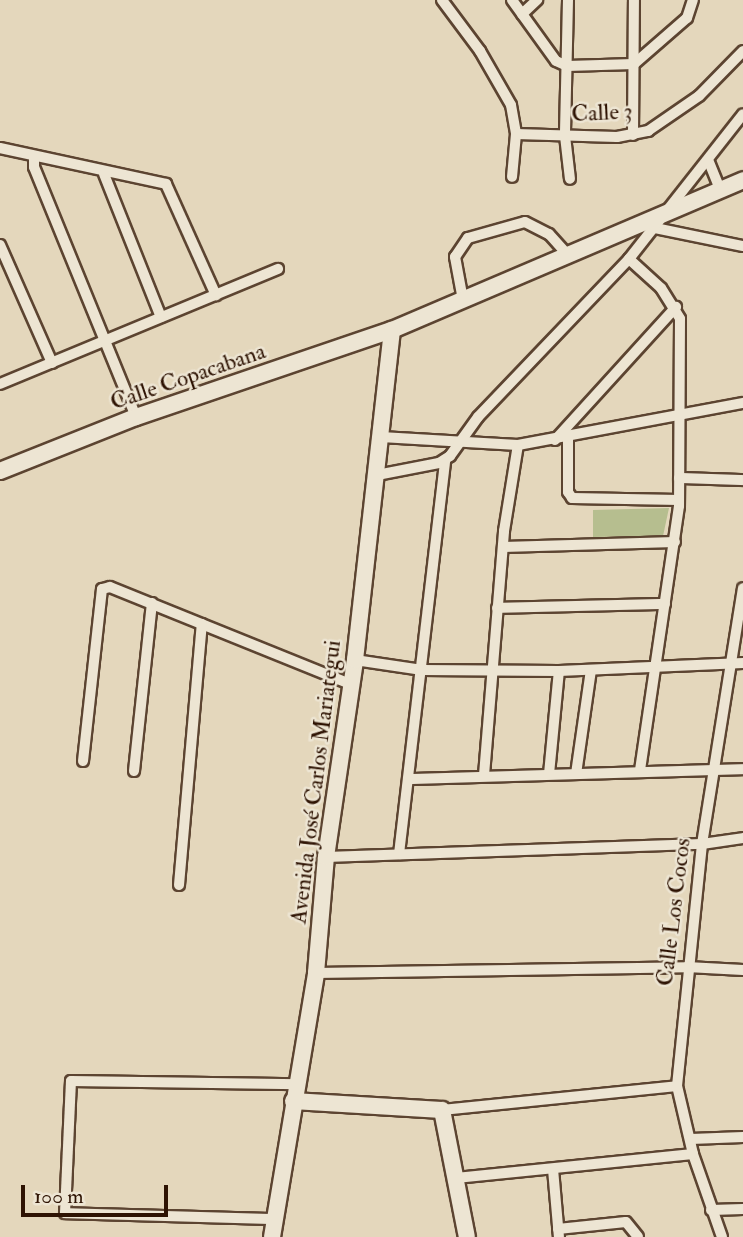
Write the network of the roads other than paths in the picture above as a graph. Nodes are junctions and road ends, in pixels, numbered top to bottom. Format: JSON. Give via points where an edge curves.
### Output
{"nodes":[{"id":1,"x":442,"y":0,"type":"edge"},
{"id":2,"x":512,"y":0,"type":"edge"},
{"id":3,"x":537,"y":0,"type":"edge"},
{"id":4,"x":568,"y":0,"type":"edge"},
{"id":5,"x":634,"y":0,"type":"edge"},
{"id":6,"x":693,"y":0,"type":"edge"},
{"id":7,"x":522,"y":14,"type":"junction"},
{"id":8,"x":741,"y":51,"type":"edge"},
{"id":9,"x":634,"y":64,"type":"junction"},
{"id":10,"x":567,"y":66,"type":"junction"},
{"id":11,"x":743,"y":114,"type":"edge"},
{"id":12,"x":516,"y":134,"type":"junction"},
{"id":13,"x":633,"y":135,"type":"junction"},
{"id":14,"x":565,"y":136,"type":"junction"},
{"id":15,"x":0,"y":148,"type":"edge"},
{"id":16,"x":34,"y":157,"type":"junction"},
{"id":17,"x":709,"y":162,"type":"junction"},
{"id":18,"x":104,"y":174,"type":"junction"},
{"id":19,"x":512,"y":177,"type":"dead end"},
{"id":20,"x":570,"y":179,"type":"dead end"},
{"id":21,"x":743,"y":180,"type":"edge"},
{"id":22,"x":720,"y":189,"type":"junction"},
{"id":23,"x":671,"y":209,"type":"junction"},
{"id":24,"x":655,"y":228,"type":"junction"},
{"id":25,"x":0,"y":245,"type":"edge"},
{"id":26,"x":743,"y":246,"type":"edge"},
{"id":27,"x":569,"y":256,"type":"junction"},
{"id":28,"x":629,"y":259,"type":"junction"},
{"id":29,"x":278,"y":270,"type":"dead end"},
{"id":30,"x":216,"y":295,"type":"junction"},
{"id":31,"x":463,"y":300,"type":"junction"},
{"id":32,"x":676,"y":307,"type":"junction"},
{"id":33,"x":161,"y":317,"type":"junction"},
{"id":34,"x":391,"y":330,"type":"junction"},
{"id":35,"x":106,"y":340,"type":"junction"},
{"id":36,"x":52,"y":363,"type":"junction"},
{"id":37,"x":0,"y":384,"type":"edge"},
{"id":38,"x":743,"y":403,"type":"edge"},
{"id":39,"x":679,"y":413,"type":"junction"},
{"id":40,"x":136,"y":417,"type":"junction"},
{"id":41,"x":381,"y":437,"type":"junction"},
{"id":42,"x":568,"y":438,"type":"junction"},
{"id":43,"x":555,"y":440,"type":"junction"},
{"id":44,"x":457,"y":444,"type":"junction"},
{"id":45,"x":518,"y":445,"type":"junction"},
{"id":46,"x":445,"y":460,"type":"junction"},
{"id":47,"x":0,"y":471,"type":"edge"},
{"id":48,"x":377,"y":475,"type":"junction"},
{"id":49,"x":679,"y":478,"type":"junction"},
{"id":50,"x":743,"y":480,"type":"edge"},
{"id":51,"x":679,"y":500,"type":"junction"},
{"id":52,"x":676,"y":542,"type":"junction"},
{"id":53,"x":503,"y":547,"type":"junction"},
{"id":54,"x":743,"y":588,"type":"edge"},
{"id":55,"x":742,"y":601,"type":"edge"},
{"id":56,"x":152,"y":603,"type":"junction"},
{"id":57,"x":665,"y":604,"type":"junction"},
{"id":58,"x":497,"y":608,"type":"junction"},
{"id":59,"x":202,"y":624,"type":"junction"},
{"id":60,"x":355,"y":660,"type":"junction"},
{"id":61,"x":738,"y":663,"type":"edge"},
{"id":62,"x":654,"y":668,"type":"junction"},
{"id":63,"x":493,"y":669,"type":"junction"},
{"id":64,"x":422,"y":670,"type":"junction"},
{"id":65,"x":591,"y":670,"type":"junction"},
{"id":66,"x":559,"y":671,"type":"junction"},
{"id":67,"x":352,"y":685,"type":"junction"},
{"id":68,"x":83,"y":761,"type":"dead end"},
{"id":69,"x":743,"y":769,"type":"edge"},
{"id":70,"x":716,"y":770,"type":"junction"},
{"id":71,"x":134,"y":771,"type":"dead end"},
{"id":72,"x":640,"y":771,"type":"junction"},
{"id":73,"x":549,"y":774,"type":"junction"},
{"id":74,"x":576,"y":774,"type":"junction"},
{"id":75,"x":484,"y":775,"type":"junction"},
{"id":76,"x":409,"y":779,"type":"junction"},
{"id":77,"x":743,"y":838,"type":"edge"},
{"id":78,"x":702,"y":844,"type":"junction"},
{"id":79,"x":399,"y":855,"type":"junction"},
{"id":80,"x":326,"y":857,"type":"junction"},
{"id":81,"x":179,"y":885,"type":"dead end"},
{"id":82,"x":687,"y":967,"type":"junction"},
{"id":83,"x":743,"y":970,"type":"edge"},
{"id":84,"x":316,"y":973,"type":"junction"},
{"id":85,"x":300,"y":1084,"type":"junction"},
{"id":86,"x":677,"y":1086,"type":"junction"},
{"id":87,"x":293,"y":1101,"type":"junction"},
{"id":88,"x":442,"y":1110,"type":"junction"},
{"id":89,"x":743,"y":1137,"type":"edge"},
{"id":90,"x":691,"y":1139,"type":"junction"},
{"id":91,"x":693,"y":1153,"type":"junction"},
{"id":92,"x":553,"y":1169,"type":"junction"},
{"id":93,"x":456,"y":1178,"type":"junction"},
{"id":94,"x":743,"y":1209,"type":"edge"},
{"id":95,"x":711,"y":1210,"type":"junction"},
{"id":96,"x":274,"y":1219,"type":"junction"},
{"id":97,"x":559,"y":1233,"type":"edge"},
{"id":98,"x":272,"y":1237,"type":"edge"},
{"id":99,"x":467,"y":1237,"type":"edge"},
{"id":100,"x":638,"y":1237,"type":"edge"},
{"id":101,"x":722,"y":1237,"type":"edge"}],
"edges":[{"from":1,"to":12,"type":"street","via":[[502,84],[512,105]]},
{"from":2,"to":7,"type":"street"},
{"from":3,"to":7,"type":"street"},
{"from":4,"to":10,"type":"street"},
{"from":5,"to":9,"type":"street"},
{"from":6,"to":9,"type":"street","via":[[687,18]]},
{"from":7,"to":10,"type":"street","via":[[555,61]]},
{"from":8,"to":13,"type":"street","name":"Calle 3","via":[[681,111]]},
{"from":9,"to":10,"type":"street"},
{"from":9,"to":13,"type":"street"},
{"from":10,"to":14,"type":"street"},
{"from":11,"to":17,"type":"street"},
{"from":12,"to":14,"type":"street","name":"Calle 3"},
{"from":12,"to":19,"type":"street"},
{"from":13,"to":14,"type":"street","name":"Calle 3"},
{"from":14,"to":20,"type":"street"},
{"from":15,"to":16,"type":"street"},
{"from":16,"to":18,"type":"street"},
{"from":16,"to":35,"type":"street","via":[[34,167]]},
{"from":17,"to":22,"type":"street"},
{"from":17,"to":23,"type":"street"},
{"from":18,"to":30,"type":"street","via":[[166,184]]},
{"from":18,"to":33,"type":"street"},
{"from":21,"to":22,"type":"street","name":"Calle Copacabana"},
{"from":22,"to":23,"type":"street","name":"Calle Copacabana"},
{"from":23,"to":24,"type":"street"},
{"from":23,"to":27,"type":"street","name":"Calle Copacabana"},
{"from":24,"to":26,"type":"street"},
{"from":24,"to":28,"type":"street"},
{"from":25,"to":36,"type":"street"},
{"from":27,"to":31,"type":"street","name":"Calle Copacabana"},
{"from":27,"to":31,"type":"street","via":[[549,234],[525,222],[468,238],[455,257]]},
{"from":28,"to":32,"type":"street"},
{"from":28,"to":44,"type":"street"},
{"from":29,"to":30,"type":"street"},
{"from":30,"to":33,"type":"street"},
{"from":31,"to":34,"type":"street","name":"Calle Copacabana"},
{"from":32,"to":39,"type":"street","via":[[680,320]]},
{"from":32,"to":43,"type":"street"},
{"from":33,"to":35,"type":"street"},
{"from":34,"to":40,"type":"street","name":"Calle Copacabana"},
{"from":34,"to":41,"type":"street","name":"Avenida José Carlos Mariategui"},
{"from":35,"to":36,"type":"street"},
{"from":35,"to":40,"type":"street"},
{"from":36,"to":37,"type":"street"},
{"from":38,"to":39,"type":"street"},
{"from":39,"to":42,"type":"street"},
{"from":39,"to":49,"type":"street"},
{"from":40,"to":47,"type":"street","name":"Calle Copacabana"},
{"from":41,"to":44,"type":"street"},
{"from":41,"to":48,"type":"street","name":"Avenida José Carlos Mariategui"},
{"from":42,"to":43,"type":"street"},
{"from":42,"to":51,"type":"street","via":[[572,498]]},
{"from":43,"to":45,"type":"street"},
{"from":44,"to":45,"type":"street"},
{"from":44,"to":46,"type":"street"},
{"from":45,"to":53,"type":"street"},
{"from":46,"to":48,"type":"street"},
{"from":46,"to":64,"type":"street"},
{"from":48,"to":60,"type":"street","name":"Avenida José Carlos Mariategui"},
{"from":49,"to":50,"type":"street"},
{"from":49,"to":51,"type":"street"},
{"from":51,"to":52,"type":"street"},
{"from":52,"to":53,"type":"street"},
{"from":52,"to":57,"type":"street"},
{"from":53,"to":58,"type":"street"},
{"from":54,"to":55,"type":"street","name":"Calle Los Cocos"},
{"from":55,"to":61,"type":"street","name":"Calle Los Cocos"},
{"from":56,"to":59,"type":"street"},
{"from":56,"to":68,"type":"street","via":[[110,587],[99,595]]},
{"from":56,"to":71,"type":"street"},
{"from":57,"to":58,"type":"street"},
{"from":57,"to":62,"type":"street"},
{"from":58,"to":63,"type":"street"},
{"from":59,"to":67,"type":"street"},
{"from":59,"to":81,"type":"street"},
{"from":60,"to":64,"type":"street"},
{"from":60,"to":67,"type":"street","name":"Avenida José Carlos Mariategui"},
{"from":61,"to":62,"type":"street"},
{"from":61,"to":70,"type":"street","name":"Calle Los Cocos"},
{"from":62,"to":65,"type":"street"},
{"from":62,"to":72,"type":"street"},
{"from":63,"to":64,"type":"street"},
{"from":63,"to":66,"type":"street"},
{"from":63,"to":75,"type":"street"},
{"from":64,"to":76,"type":"street"},
{"from":65,"to":66,"type":"street"},
{"from":65,"to":74,"type":"street"},
{"from":66,"to":73,"type":"street"},
{"from":67,"to":80,"type":"street","name":"Avenida José Carlos Mariategui"},
{"from":69,"to":70,"type":"street"},
{"from":70,"to":72,"type":"street"},
{"from":70,"to":78,"type":"street","name":"Calle Los Cocos"},
{"from":72,"to":74,"type":"street"},
{"from":73,"to":74,"type":"street"},
{"from":73,"to":75,"type":"street"},
{"from":75,"to":76,"type":"street"},
{"from":76,"to":79,"type":"street"},
{"from":77,"to":78,"type":"street"},
{"from":78,"to":79,"type":"street"},
{"from":78,"to":82,"type":"street","name":"Calle Los Cocos"},
{"from":79,"to":80,"type":"street"},
{"from":80,"to":84,"type":"street","name":"Avenida José Carlos Mariategui"},
{"from":82,"to":83,"type":"street"},
{"from":82,"to":84,"type":"street"},
{"from":82,"to":86,"type":"street","name":"Calle Los Cocos"},
{"from":84,"to":85,"type":"street","name":"Avenida José Carlos Mariategui"},
{"from":85,"to":87,"type":"street","name":"Avenida José Carlos Mariategui"},
{"from":85,"to":96,"type":"street","via":[[71,1081],[65,1213]]},
{"from":86,"to":88,"type":"street"},
{"from":86,"to":90,"type":"street","name":"Calle Los Cocos"},
{"from":87,"to":88,"type":"street"},
{"from":87,"to":96,"type":"street","name":"Avenida José Carlos Mariategui"},
{"from":88,"to":93,"type":"street"},
{"from":89,"to":90,"type":"street"},
{"from":90,"to":91,"type":"street","name":"Calle Los Cocos"},
{"from":91,"to":92,"type":"street"},
{"from":91,"to":95,"type":"street","name":"Calle Los Cocos"},
{"from":92,"to":93,"type":"street"},
{"from":92,"to":97,"type":"street"},
{"from":93,"to":99,"type":"street"},
{"from":94,"to":95,"type":"street"},
{"from":95,"to":101,"type":"street","name":"Calle Los Cocos"},
{"from":96,"to":98,"type":"street","name":"Avenida José Carlos Mariategui"},
{"from":97,"to":100,"type":"street","via":[[626,1222]]}]}
